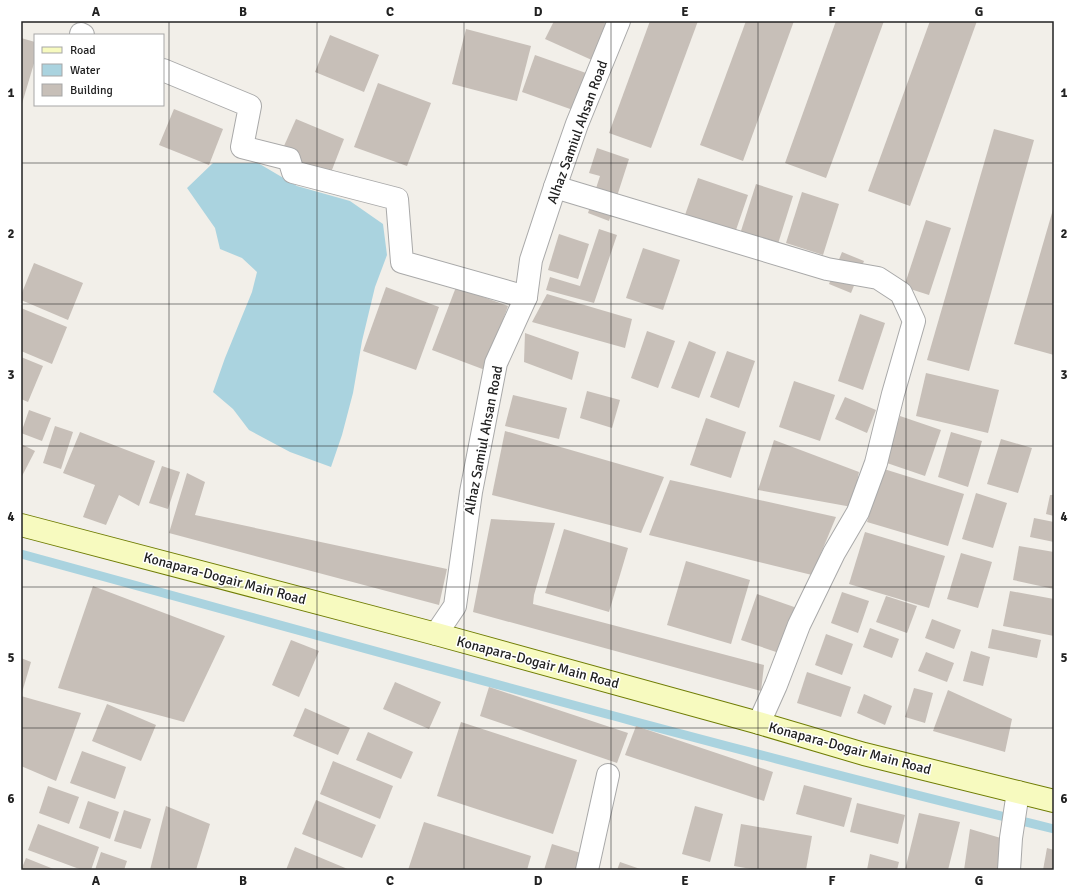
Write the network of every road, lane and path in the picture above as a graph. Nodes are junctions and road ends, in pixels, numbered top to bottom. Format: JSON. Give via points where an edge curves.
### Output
{"nodes":[{"id":1,"x":619,"y":21,"type":"edge"},
{"id":2,"x":164,"y":70,"type":"edge"},
{"id":3,"x":555,"y":187,"type":"junction"},
{"id":4,"x":526,"y":297,"type":"junction"},
{"id":5,"x":21,"y":525,"type":"edge"},
{"id":6,"x":436,"y":634,"type":"junction"},
{"id":7,"x":759,"y":723,"type":"junction"},
{"id":8,"x":608,"y":775,"type":"dead end"},
{"id":9,"x":1016,"y":800,"type":"junction"},
{"id":10,"x":1054,"y":801,"type":"edge"},
{"id":11,"x":588,"y":870,"type":"edge"},
{"id":12,"x":1009,"y":870,"type":"edge"}],
"edges":[{"from":1,"to":3,"type":"street","name":"Alhaz Samiul Ahsan Road","via":[[577,124]]},
{"from":2,"to":4,"type":"street","via":[[250,106],[242,147],[289,159],[293,172],[398,199],[402,262]]},
{"from":3,"to":4,"type":"street","name":"Alhaz Samiul Ahsan Road","via":[[531,260]]},
{"from":3,"to":7,"type":"street","via":[[827,269],[878,278],[901,293],[914,321],[876,463],[858,512],[834,553],[799,625]]},
{"from":4,"to":6,"type":"street","name":"Alhaz Samiul Ahsan Road","via":[[496,363],[471,492],[455,606]]},
{"from":5,"to":6,"type":"main road","name":"Konapara-Dogair Main Road"},
{"from":6,"to":7,"type":"main road","name":"Konapara-Dogair Main Road"},
{"from":7,"to":9,"type":"main road","name":"Konapara-Dogair Main Road"},
{"from":8,"to":11,"type":"street"},
{"from":9,"to":10,"type":"main road","name":"Konapara-Dogair Main Road"},
{"from":9,"to":12,"type":"street"}]}
